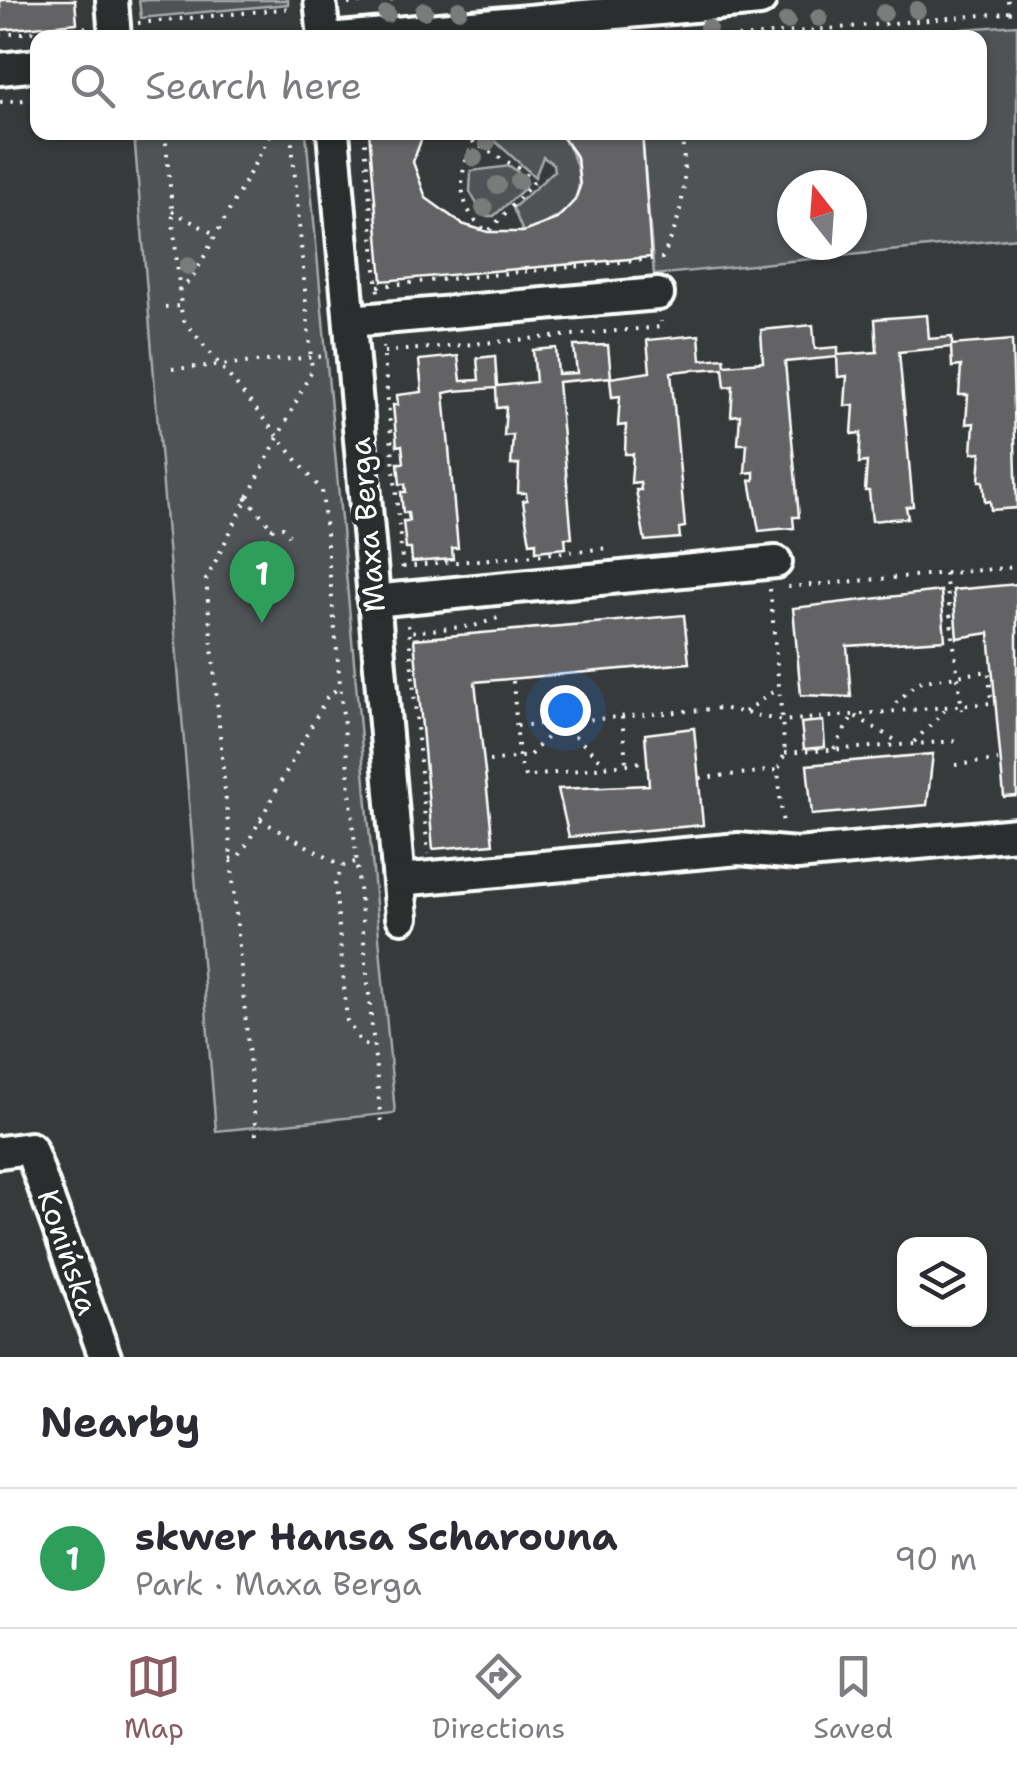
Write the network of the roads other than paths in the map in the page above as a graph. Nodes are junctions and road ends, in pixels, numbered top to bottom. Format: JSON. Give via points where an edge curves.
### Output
{"nodes":[{"id":1,"x":760,"y":0,"type":"edge"},
{"id":2,"x":321,"y":3,"type":"edge"},
{"id":3,"x":323,"y":30,"type":"edge"},
{"id":4,"x":428,"y":30,"type":"edge"},
{"id":5,"x":30,"y":66,"type":"edge"},
{"id":6,"x":0,"y":68,"type":"edge"},
{"id":7,"x":334,"y":140,"type":"edge"},
{"id":8,"x":658,"y":294,"type":"dead end"},
{"id":9,"x":350,"y":322,"type":"junction"},
{"id":10,"x":773,"y":575,"type":"road end"},
{"id":11,"x":373,"y":602,"type":"junction"},
{"id":12,"x":1017,"y":834,"type":"edge"},
{"id":13,"x":399,"y":880,"type":"junction"},
{"id":14,"x":402,"y":916,"type":"dead end"},
{"id":15,"x":15,"y":1150,"type":"edge"},
{"id":16,"x":105,"y":1357,"type":"edge"}],
"edges":[{"from":1,"to":4,"type":"street"},
{"from":2,"to":3,"type":"street"},
{"from":5,"to":6,"type":"street"},
{"from":7,"to":9,"type":"street","name":"Maxa Berga"},
{"from":8,"to":9,"type":"street"},
{"from":9,"to":11,"type":"street","name":"Maxa Berga"},
{"from":10,"to":11,"type":"street"},
{"from":11,"to":13,"type":"street","name":"Maxa Berga"},
{"from":12,"to":13,"type":"street"},
{"from":13,"to":14,"type":"street","name":"Maxa Berga"},
{"from":15,"to":16,"type":"street","name":"Konińska"}]}
